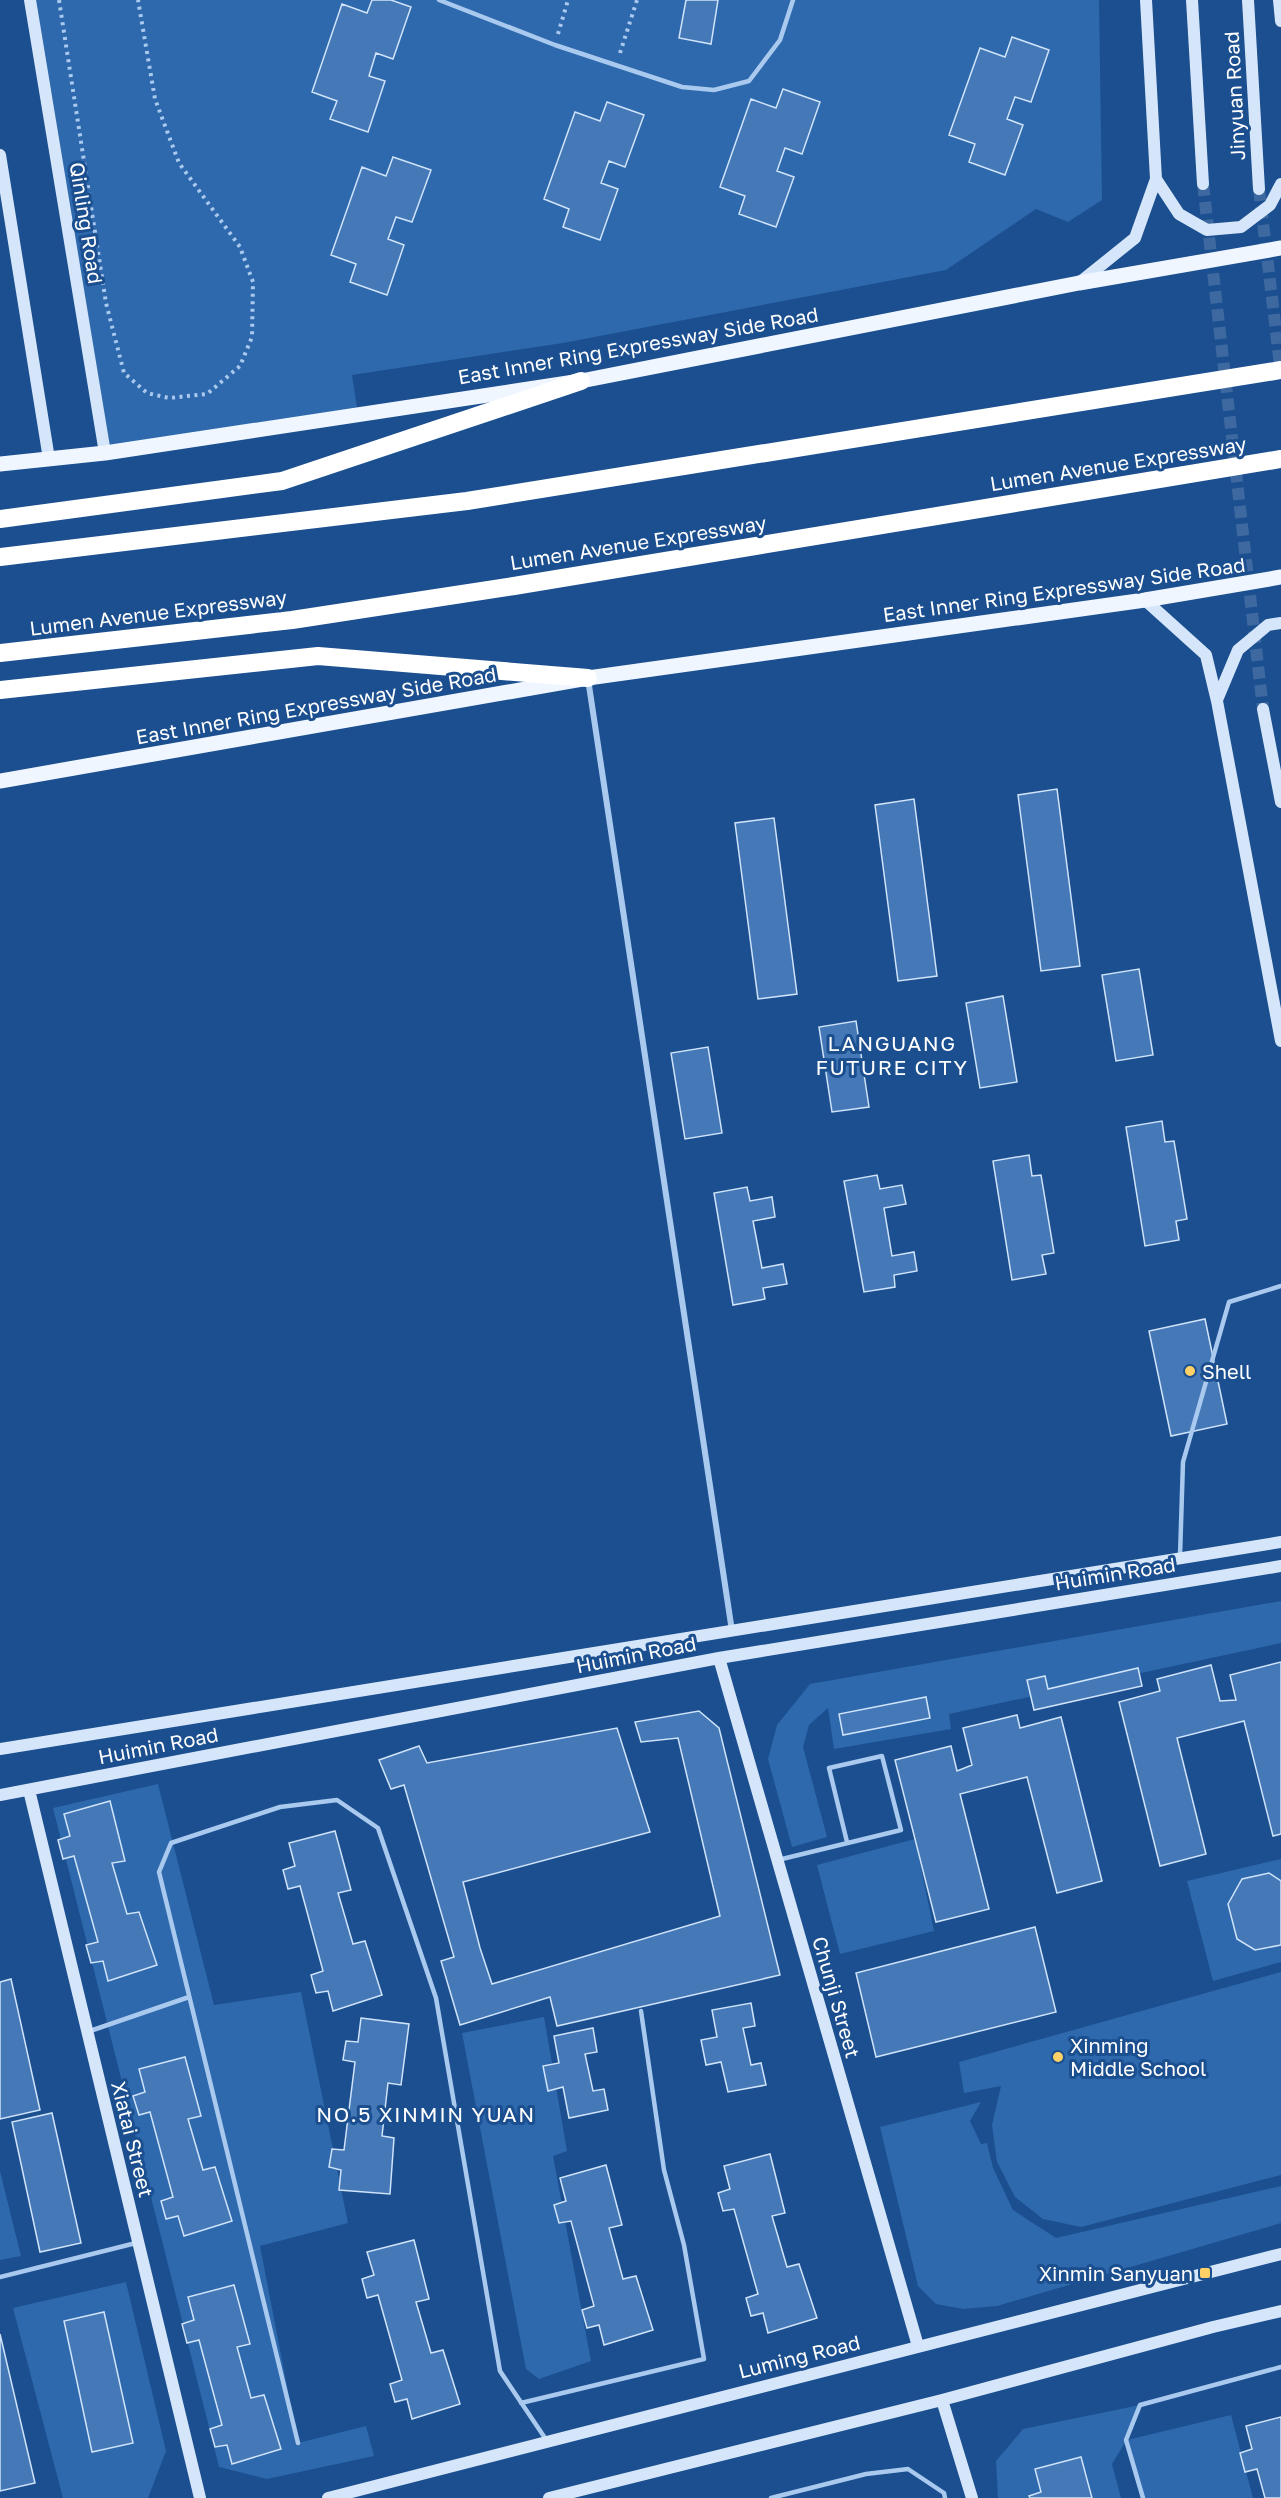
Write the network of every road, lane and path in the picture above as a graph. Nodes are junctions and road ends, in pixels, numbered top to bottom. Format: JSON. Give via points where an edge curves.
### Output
{"nodes":[{"id":1,"x":30,"y":0,"type":"edge"},
{"id":2,"x":59,"y":0,"type":"edge"},
{"id":3,"x":138,"y":0,"type":"edge"},
{"id":4,"x":439,"y":0,"type":"edge"},
{"id":5,"x":568,"y":0,"type":"edge"},
{"id":6,"x":637,"y":0,"type":"edge"},
{"id":7,"x":794,"y":0,"type":"edge"},
{"id":8,"x":1146,"y":0,"type":"edge"},
{"id":9,"x":1192,"y":0,"type":"edge"},
{"id":10,"x":1248,"y":0,"type":"edge"},
{"id":11,"x":1279,"y":0,"type":"edge"},
{"id":12,"x":1281,"y":21,"type":"edge"},
{"id":13,"x":555,"y":45,"type":"junction"},
{"id":14,"x":616,"y":65,"type":"junction"},
{"id":15,"x":0,"y":155,"type":"edge"},
{"id":16,"x":1156,"y":179,"type":"junction"},
{"id":17,"x":1203,"y":184,"type":"tunnel mouth"},
{"id":18,"x":1281,"y":184,"type":"edge"},
{"id":19,"x":1259,"y":189,"type":"tunnel mouth"},
{"id":20,"x":1281,"y":248,"type":"edge"},
{"id":21,"x":1079,"y":283,"type":"junction"},
{"id":22,"x":1281,"y":370,"type":"edge"},
{"id":23,"x":581,"y":381,"type":"junction"},
{"id":24,"x":105,"y":453,"type":"junction"},
{"id":25,"x":49,"y":459,"type":"junction"},
{"id":26,"x":1281,"y":459,"type":"edge"},
{"id":27,"x":0,"y":464,"type":"edge"},
{"id":28,"x":0,"y":519,"type":"edge"},
{"id":29,"x":0,"y":557,"type":"edge"},
{"id":30,"x":1281,"y":577,"type":"edge"},
{"id":31,"x":1146,"y":600,"type":"junction"},
{"id":32,"x":1281,"y":623,"type":"edge"},
{"id":33,"x":0,"y":653,"type":"edge"},
{"id":34,"x":588,"y":678,"type":"junction"},
{"id":35,"x":0,"y":690,"type":"edge"},
{"id":36,"x":1217,"y":701,"type":"junction"},
{"id":37,"x":1263,"y":709,"type":"tunnel mouth"},
{"id":38,"x":0,"y":781,"type":"edge"},
{"id":39,"x":1281,"y":802,"type":"edge"},
{"id":40,"x":1281,"y":1041,"type":"edge"},
{"id":41,"x":1281,"y":1286,"type":"edge"},
{"id":42,"x":1281,"y":1542,"type":"edge"},
{"id":43,"x":1180,"y":1559,"type":"junction"},
{"id":44,"x":1281,"y":1566,"type":"edge"},
{"id":45,"x":732,"y":1631,"type":"junction"},
{"id":46,"x":719,"y":1658,"type":"junction"},
{"id":47,"x":0,"y":1749,"type":"edge"},
{"id":48,"x":29,"y":1790,"type":"junction"},
{"id":49,"x":0,"y":1795,"type":"edge"},
{"id":50,"x":846,"y":1842,"type":"junction"},
{"id":51,"x":778,"y":1860,"type":"junction"},
{"id":52,"x":189,"y":1997,"type":"junction"},
{"id":53,"x":641,"y":2011,"type":"dead end"},
{"id":54,"x":87,"y":2032,"type":"junction"},
{"id":55,"x":138,"y":2242,"type":"junction"},
{"id":56,"x":1281,"y":2254,"type":"edge"},
{"id":57,"x":0,"y":2277,"type":"edge"},
{"id":58,"x":1281,"y":2312,"type":"edge"},
{"id":59,"x":918,"y":2346,"type":"junction"},
{"id":60,"x":1281,"y":2367,"type":"edge"},
{"id":61,"x":942,"y":2400,"type":"junction"},
{"id":62,"x":521,"y":2403,"type":"junction"},
{"id":63,"x":547,"y":2441,"type":"junction"},
{"id":64,"x":298,"y":2443,"type":"dead end"},
{"id":65,"x":200,"y":2498,"type":"edge"},
{"id":66,"x":328,"y":2498,"type":"edge"},
{"id":67,"x":549,"y":2498,"type":"edge"},
{"id":68,"x":771,"y":2498,"type":"edge"},
{"id":69,"x":945,"y":2498,"type":"edge"},
{"id":70,"x":972,"y":2498,"type":"edge"},
{"id":71,"x":1143,"y":2498,"type":"edge"}],
"edges":[{"from":1,"to":24,"type":"street","name":"Qinling Road"},
{"from":2,"to":3,"type":"path","via":[[106,303],[124,373],[147,393],[158,396],[207,394],[240,366],[252,336],[253,282],[240,247],[179,163],[155,99]]},
{"from":4,"to":13,"type":"lane"},
{"from":5,"to":13,"type":"path"},
{"from":6,"to":14,"type":"path"},
{"from":7,"to":14,"type":"lane","via":[[780,40],[749,81],[714,90],[682,87]]},
{"from":8,"to":16,"type":"street"},
{"from":9,"to":17,"type":"street","name":"Jinyuan Road"},
{"from":10,"to":19,"type":"street","name":"Jinyuan Road"},
{"from":11,"to":12,"type":"street"},
{"from":13,"to":14,"type":"lane"},
{"from":15,"to":25,"type":"street"},
{"from":16,"to":18,"type":"street","via":[[1179,213],[1207,231],[1241,227],[1270,205]]},
{"from":16,"to":21,"type":"street","via":[[1135,238]]},
{"from":20,"to":21,"type":"main road","name":"East Inner Ring Expressway Side Road"},
{"from":21,"to":23,"type":"main road","name":"East Inner Ring Expressway Side Road"},
{"from":22,"to":29,"type":"highway","via":[[467,501]]},
{"from":23,"to":24,"type":"main road","name":"East Inner Ring Expressway Side Road"},
{"from":23,"to":28,"type":"highway","via":[[282,481]]},
{"from":24,"to":25,"type":"main road","name":"East Inner Ring Expressway Side Road"},
{"from":25,"to":27,"type":"main road","name":"East Inner Ring Expressway Side Road"},
{"from":26,"to":33,"type":"highway","name":"Lumen Avenue Expressway","via":[[291,620]]},
{"from":30,"to":31,"type":"main road","name":"East Inner Ring Expressway Side Road"},
{"from":31,"to":34,"type":"main road","name":"East Inner Ring Expressway Side Road"},
{"from":31,"to":36,"type":"street","via":[[1206,655]]},
{"from":32,"to":36,"type":"street","via":[[1268,625],[1238,650]]},
{"from":34,"to":35,"type":"highway","via":[[318,656]]},
{"from":34,"to":38,"type":"main road","name":"East Inner Ring Expressway Side Road"},
{"from":34,"to":45,"type":"street"},
{"from":36,"to":40,"type":"street"},
{"from":37,"to":39,"type":"street"},
{"from":41,"to":43,"type":"lane","via":[[1229,1302],[1183,1462]]},
{"from":42,"to":43,"type":"street","name":"Huimin Road"},
{"from":43,"to":45,"type":"street","name":"Huimin Road"},
{"from":44,"to":46,"type":"street","name":"Huimin Road"},
{"from":45,"to":47,"type":"street","name":"Huimin Road"},
{"from":46,"to":48,"type":"street","name":"Huimin Road"},
{"from":46,"to":51,"type":"street","name":"Chunji Street"},
{"from":48,"to":49,"type":"street","name":"Huimin Road"},
{"from":48,"to":54,"type":"street","name":"Xiatai Street"},
{"from":50,"to":50,"type":"lane","via":[[901,1830],[882,1756],[829,1768]]},
{"from":50,"to":51,"type":"lane"},
{"from":51,"to":59,"type":"street","name":"Chunji Street"},
{"from":52,"to":54,"type":"lane"},
{"from":52,"to":62,"type":"lane","via":[[159,1872],[171,1844],[280,1808],[337,1800],[378,1828],[436,1998],[500,2371]]},
{"from":52,"to":64,"type":"lane"},
{"from":53,"to":62,"type":"lane","via":[[664,2170],[684,2245],[704,2359]]},
{"from":54,"to":55,"type":"street","name":"Xiatai Street"},
{"from":55,"to":57,"type":"lane"},
{"from":55,"to":65,"type":"street","name":"Xiatai Street"},
{"from":56,"to":59,"type":"street","name":"Luming Road"},
{"from":58,"to":61,"type":"street"},
{"from":59,"to":63,"type":"street","name":"Luming Road"},
{"from":60,"to":71,"type":"lane","via":[[1140,2405],[1126,2440]]},
{"from":61,"to":67,"type":"street"},
{"from":61,"to":70,"type":"street"},
{"from":62,"to":63,"type":"lane"},
{"from":63,"to":66,"type":"street","name":"Luming Road"},
{"from":68,"to":69,"type":"lane","via":[[866,2474],[909,2469],[944,2493]]}]}
